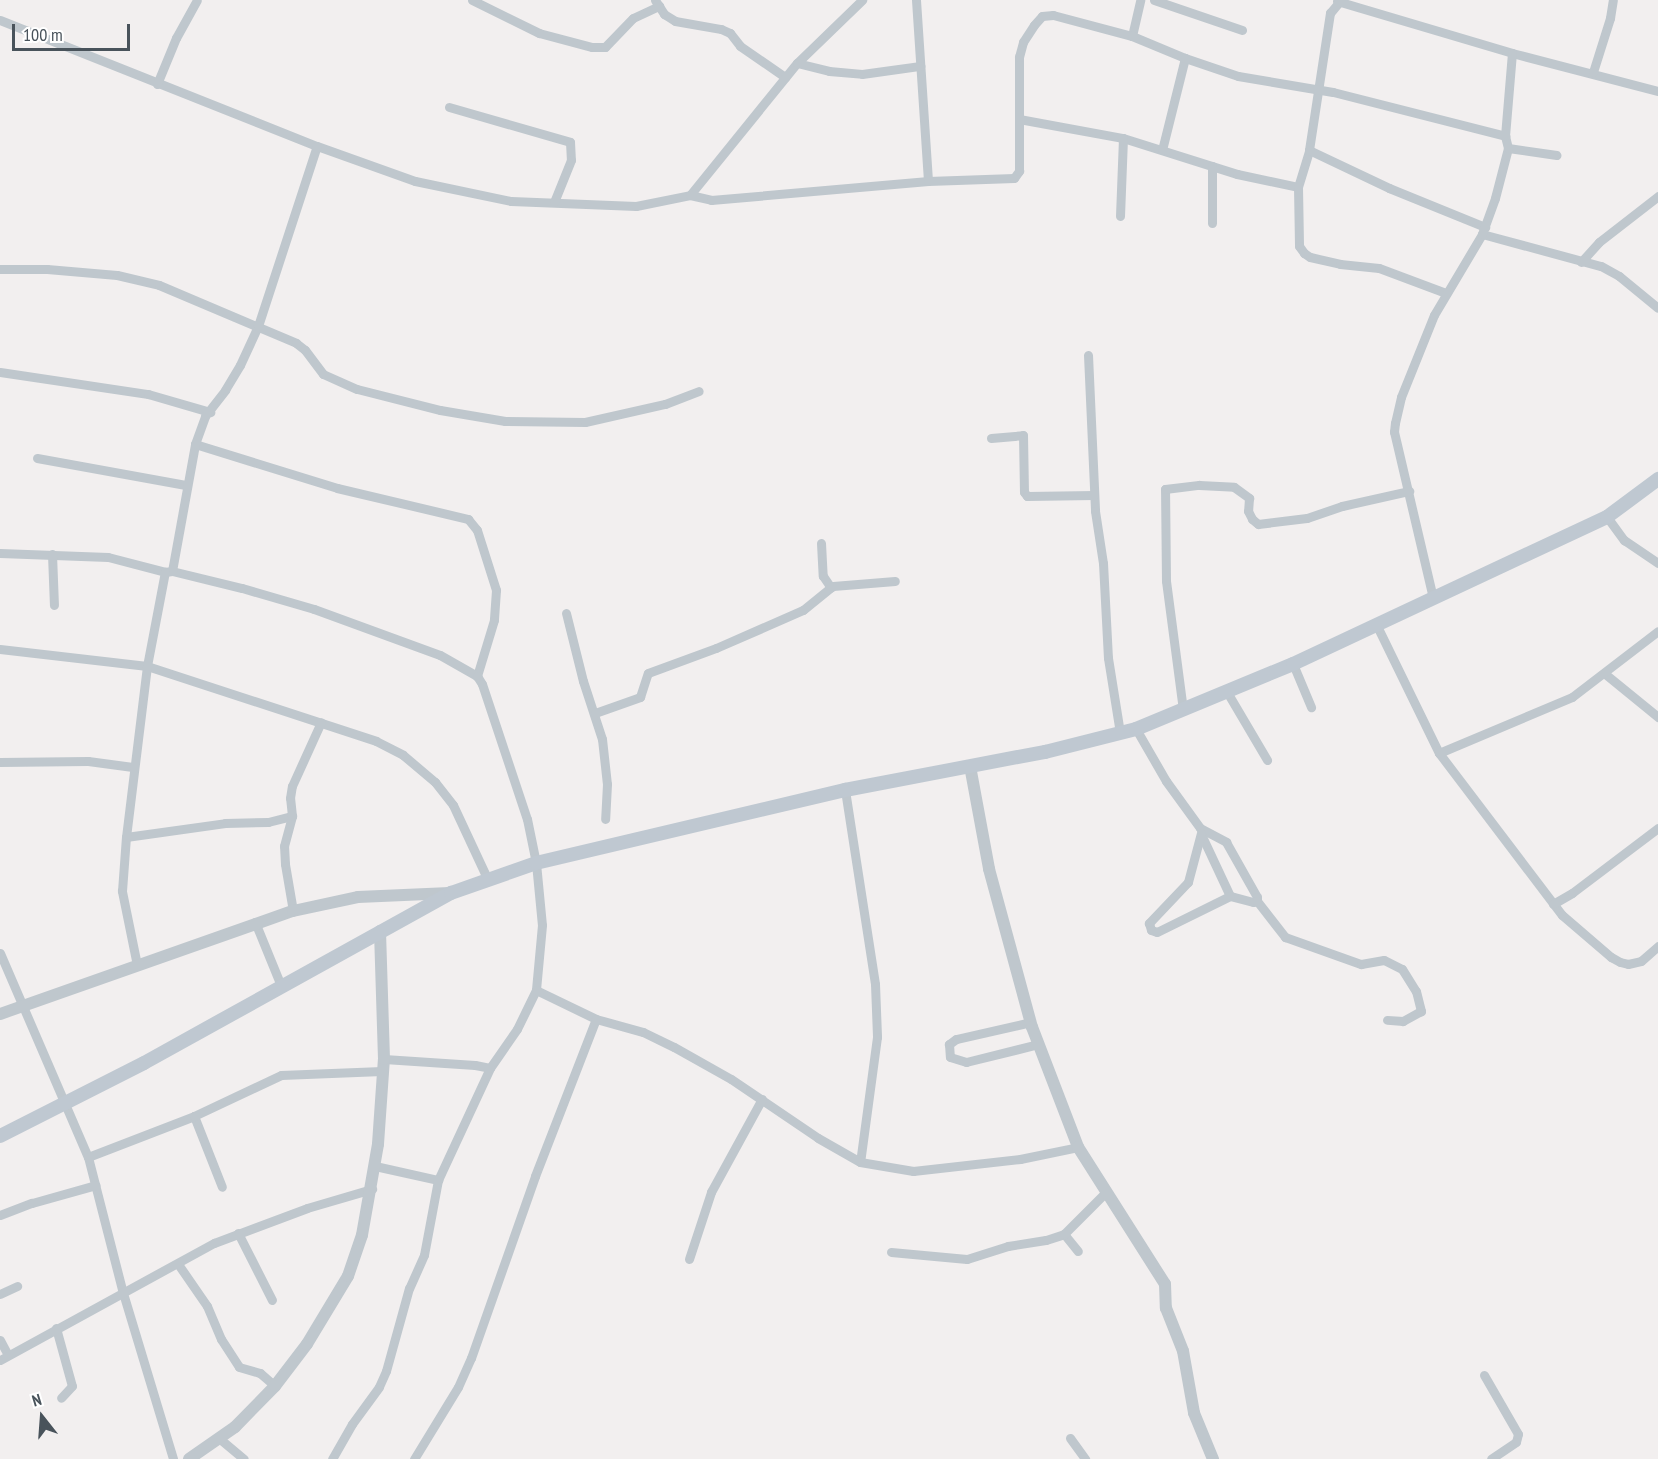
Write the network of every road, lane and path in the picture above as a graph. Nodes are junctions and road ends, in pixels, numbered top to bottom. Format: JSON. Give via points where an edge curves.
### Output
{"nodes":[{"id":1,"x":197,"y":0,"type":"edge"},
{"id":2,"x":472,"y":0,"type":"edge"},
{"id":3,"x":916,"y":0,"type":"edge"},
{"id":4,"x":1140,"y":0,"type":"edge"},
{"id":5,"x":1154,"y":0,"type":"edge"},
{"id":6,"x":1613,"y":0,"type":"edge"},
{"id":7,"x":860,"y":1,"type":"edge"},
{"id":8,"x":1339,"y":1,"type":"edge"},
{"id":9,"x":657,"y":3,"type":"edge"},
{"id":10,"x":0,"y":20,"type":"edge"},
{"id":11,"x":1242,"y":30,"type":"dead end"},
{"id":12,"x":1132,"y":36,"type":"junction"},
{"id":13,"x":1512,"y":53,"type":"junction"},
{"id":14,"x":1185,"y":58,"type":"junction"},
{"id":15,"x":797,"y":63,"type":"junction"},
{"id":16,"x":920,"y":66,"type":"junction"},
{"id":17,"x":1593,"y":72,"type":"junction"},
{"id":18,"x":785,"y":77,"type":"junction"},
{"id":19,"x":158,"y":84,"type":"junction"},
{"id":20,"x":1317,"y":89,"type":"junction"},
{"id":21,"x":1658,"y":91,"type":"edge"},
{"id":22,"x":449,"y":107,"type":"dead end"},
{"id":23,"x":1019,"y":119,"type":"junction"},
{"id":24,"x":1504,"y":136,"type":"junction"},
{"id":25,"x":1123,"y":138,"type":"junction"},
{"id":26,"x":317,"y":146,"type":"junction"},
{"id":27,"x":1508,"y":148,"type":"junction"},
{"id":28,"x":1162,"y":150,"type":"junction"},
{"id":29,"x":1309,"y":150,"type":"junction"},
{"id":30,"x":1556,"y":155,"type":"dead end"},
{"id":31,"x":1212,"y":166,"type":"junction"},
{"id":32,"x":928,"y":181,"type":"junction"},
{"id":33,"x":1298,"y":188,"type":"junction"},
{"id":34,"x":690,"y":195,"type":"junction"},
{"id":35,"x":1658,"y":196,"type":"edge"},
{"id":36,"x":554,"y":202,"type":"junction"},
{"id":37,"x":1120,"y":216,"type":"dead end"},
{"id":38,"x":1212,"y":223,"type":"dead end"},
{"id":39,"x":1483,"y":230,"type":"junction"},
{"id":40,"x":1581,"y":262,"type":"junction"},
{"id":41,"x":0,"y":269,"type":"edge"},
{"id":42,"x":1446,"y":293,"type":"junction"},
{"id":43,"x":1658,"y":308,"type":"edge"},
{"id":44,"x":258,"y":326,"type":"junction"},
{"id":45,"x":1088,"y":355,"type":"dead end"},
{"id":46,"x":0,"y":372,"type":"edge"},
{"id":47,"x":699,"y":391,"type":"dead end"},
{"id":48,"x":210,"y":412,"type":"junction"},
{"id":49,"x":992,"y":438,"type":"dead end"},
{"id":50,"x":195,"y":444,"type":"junction"},
{"id":51,"x":37,"y":458,"type":"dead end"},
{"id":52,"x":1658,"y":479,"type":"edge"},
{"id":53,"x":186,"y":485,"type":"junction"},
{"id":54,"x":1409,"y":491,"type":"junction"},
{"id":55,"x":1094,"y":495,"type":"junction"},
{"id":56,"x":1607,"y":517,"type":"junction"},
{"id":57,"x":821,"y":543,"type":"dead end"},
{"id":58,"x":0,"y":553,"type":"edge"},
{"id":59,"x":52,"y":554,"type":"junction"},
{"id":60,"x":1658,"y":562,"type":"edge"},
{"id":61,"x":168,"y":572,"type":"junction"},
{"id":62,"x":895,"y":581,"type":"dead end"},
{"id":63,"x":831,"y":588,"type":"junction"},
{"id":64,"x":1433,"y":598,"type":"junction"},
{"id":65,"x":54,"y":605,"type":"dead end"},
{"id":66,"x":566,"y":613,"type":"dead end"},
{"id":67,"x":1377,"y":626,"type":"junction"},
{"id":68,"x":1658,"y":631,"type":"edge"},
{"id":69,"x":0,"y":649,"type":"edge"},
{"id":70,"x":1293,"y":664,"type":"junction"},
{"id":71,"x":147,"y":666,"type":"junction"},
{"id":72,"x":1604,"y":673,"type":"junction"},
{"id":73,"x":477,"y":676,"type":"junction"},
{"id":74,"x":1227,"y":692,"type":"junction"},
{"id":75,"x":1311,"y":707,"type":"dead end"},
{"id":76,"x":1184,"y":710,"type":"junction"},
{"id":77,"x":595,"y":713,"type":"junction"},
{"id":78,"x":1658,"y":717,"type":"edge"},
{"id":79,"x":321,"y":722,"type":"junction"},
{"id":80,"x":1136,"y":729,"type":"junction"},
{"id":81,"x":1120,"y":733,"type":"junction"},
{"id":82,"x":1440,"y":753,"type":"junction"},
{"id":83,"x":1267,"y":760,"type":"dead end"},
{"id":84,"x":0,"y":762,"type":"edge"},
{"id":85,"x":970,"y":766,"type":"junction"},
{"id":86,"x":133,"y":767,"type":"junction"},
{"id":87,"x":846,"y":790,"type":"junction"},
{"id":88,"x":292,"y":816,"type":"junction"},
{"id":89,"x":605,"y":819,"type":"dead end"},
{"id":90,"x":1658,"y":828,"type":"edge"},
{"id":91,"x":1200,"y":831,"type":"junction"},
{"id":92,"x":126,"y":837,"type":"junction"},
{"id":93,"x":536,"y":863,"type":"junction"},
{"id":94,"x":488,"y":880,"type":"junction"},
{"id":95,"x":451,"y":893,"type":"junction"},
{"id":96,"x":1230,"y":896,"type":"junction"},
{"id":97,"x":1257,"y":901,"type":"junction"},
{"id":98,"x":1553,"y":904,"type":"junction"},
{"id":99,"x":292,"y":911,"type":"junction"},
{"id":100,"x":255,"y":922,"type":"junction"},
{"id":101,"x":380,"y":931,"type":"junction"},
{"id":102,"x":1658,"y":946,"type":"edge"},
{"id":103,"x":0,"y":953,"type":"edge"},
{"id":104,"x":137,"y":965,"type":"junction"},
{"id":105,"x":282,"y":988,"type":"junction"},
{"id":106,"x":536,"y":990,"type":"junction"},
{"id":107,"x":22,"y":1006,"type":"junction"},
{"id":108,"x":0,"y":1014,"type":"edge"},
{"id":109,"x":596,"y":1019,"type":"junction"},
{"id":110,"x":1387,"y":1020,"type":"dead end"},
{"id":111,"x":1031,"y":1022,"type":"junction"},
{"id":112,"x":1039,"y":1044,"type":"junction"},
{"id":113,"x":383,"y":1065,"type":"junction"},
{"id":114,"x":490,"y":1068,"type":"junction"},
{"id":115,"x":762,"y":1099,"type":"junction"},
{"id":116,"x":66,"y":1103,"type":"junction"},
{"id":117,"x":194,"y":1116,"type":"junction"},
{"id":118,"x":0,"y":1136,"type":"edge"},
{"id":119,"x":1078,"y":1147,"type":"junction"},
{"id":120,"x":88,"y":1157,"type":"junction"},
{"id":121,"x":860,"y":1162,"type":"junction"},
{"id":122,"x":375,"y":1166,"type":"junction"},
{"id":123,"x":438,"y":1180,"type":"junction"},
{"id":124,"x":96,"y":1185,"type":"junction"},
{"id":125,"x":222,"y":1187,"type":"dead end"},
{"id":126,"x":372,"y":1189,"type":"junction"},
{"id":127,"x":1106,"y":1192,"type":"junction"},
{"id":128,"x":0,"y":1215,"type":"edge"},
{"id":129,"x":238,"y":1233,"type":"junction"},
{"id":130,"x":1064,"y":1234,"type":"junction"},
{"id":131,"x":1078,"y":1251,"type":"dead end"},
{"id":132,"x":891,"y":1252,"type":"dead end"},
{"id":133,"x":689,"y":1259,"type":"dead end"},
{"id":134,"x":178,"y":1264,"type":"junction"},
{"id":135,"x":16,"y":1286,"type":"dead end"},
{"id":136,"x":123,"y":1293,"type":"junction"},
{"id":137,"x":0,"y":1294,"type":"edge"},
{"id":138,"x":272,"y":1300,"type":"dead end"},
{"id":139,"x":56,"y":1328,"type":"junction"},
{"id":140,"x":0,"y":1340,"type":"edge"},
{"id":141,"x":4,"y":1358,"type":"edge"},
{"id":142,"x":1484,"y":1375,"type":"dead end"},
{"id":143,"x":275,"y":1386,"type":"junction"},
{"id":144,"x":61,"y":1398,"type":"dead end"},
{"id":145,"x":1070,"y":1437,"type":"dead end"},
{"id":146,"x":220,"y":1439,"type":"junction"},
{"id":147,"x":172,"y":1459,"type":"edge"},
{"id":148,"x":189,"y":1459,"type":"edge"},
{"id":149,"x":244,"y":1459,"type":"edge"},
{"id":150,"x":332,"y":1459,"type":"edge"},
{"id":151,"x":414,"y":1459,"type":"edge"},
{"id":152,"x":1085,"y":1459,"type":"edge"},
{"id":153,"x":1213,"y":1459,"type":"edge"},
{"id":154,"x":1491,"y":1459,"type":"edge"}],
"edges":[{"from":1,"to":19,"type":"street"},
{"from":2,"to":9,"type":"street","via":[[539,33],[592,47],[604,47],[633,18]]},
{"from":3,"to":16,"type":"street"},
{"from":4,"to":12,"type":"street"},
{"from":5,"to":11,"type":"street"},
{"from":6,"to":17,"type":"street"},
{"from":7,"to":15,"type":"street"},
{"from":8,"to":13,"type":"street"},
{"from":8,"to":20,"type":"street","via":[[1330,13]]},
{"from":9,"to":18,"type":"street","via":[[675,21],[730,33],[740,46]]},
{"from":10,"to":19,"type":"street"},
{"from":12,"to":14,"type":"street"},
{"from":12,"to":23,"type":"street","via":[[1053,15],[1042,16],[1023,42],[1019,57]]},
{"from":13,"to":17,"type":"street"},
{"from":13,"to":24,"type":"street"},
{"from":14,"to":20,"type":"street","via":[[1238,76]]},
{"from":14,"to":28,"type":"street"},
{"from":15,"to":16,"type":"street","via":[[862,74]]},
{"from":15,"to":18,"type":"street"},
{"from":16,"to":32,"type":"street"},
{"from":17,"to":21,"type":"street"},
{"from":18,"to":34,"type":"street"},
{"from":19,"to":26,"type":"street"},
{"from":20,"to":24,"type":"street"},
{"from":20,"to":29,"type":"street"},
{"from":22,"to":36,"type":"street","via":[[570,142],[571,160]]},
{"from":23,"to":25,"type":"street"},
{"from":23,"to":32,"type":"street","via":[[1017,176]]},
{"from":24,"to":27,"type":"street"},
{"from":25,"to":28,"type":"street"},
{"from":25,"to":37,"type":"street"},
{"from":26,"to":36,"type":"street","via":[[459,192],[511,201]]},
{"from":26,"to":44,"type":"street"},
{"from":27,"to":30,"type":"street"},
{"from":27,"to":39,"type":"street"},
{"from":28,"to":31,"type":"street"},
{"from":29,"to":33,"type":"street"},
{"from":29,"to":39,"type":"street"},
{"from":31,"to":33,"type":"street"},
{"from":31,"to":38,"type":"street"},
{"from":32,"to":34,"type":"street","via":[[711,200]]},
{"from":33,"to":42,"type":"street","via":[[1299,246],[1310,258],[1379,268]]},
{"from":34,"to":36,"type":"street","via":[[636,206]]},
{"from":35,"to":40,"type":"street","via":[[1599,242]]},
{"from":39,"to":40,"type":"street"},
{"from":39,"to":42,"type":"street"},
{"from":40,"to":43,"type":"street","via":[[1601,266],[1619,276]]},
{"from":41,"to":44,"type":"street","via":[[117,275],[177,291]]},
{"from":42,"to":54,"type":"street","via":[[1401,397],[1395,423]]},
{"from":44,"to":47,"type":"street","via":[[296,343],[323,374],[357,389],[393,400],[505,421],[585,422],[665,404]]},
{"from":44,"to":48,"type":"street"},
{"from":45,"to":55,"type":"street"},
{"from":46,"to":48,"type":"street","via":[[148,394]]},
{"from":48,"to":50,"type":"street"},
{"from":49,"to":55,"type":"street","via":[[1023,435],[1027,496]]},
{"from":50,"to":53,"type":"street"},
{"from":50,"to":73,"type":"street","via":[[337,488],[468,519],[485,550],[496,597],[494,620]]},
{"from":51,"to":53,"type":"street"},
{"from":52,"to":56,"type":"main road"},
{"from":53,"to":61,"type":"street"},
{"from":54,"to":64,"type":"street"},
{"from":54,"to":76,"type":"street","via":[[1307,518],[1258,524],[1248,511],[1249,498],[1234,487],[1199,485],[1165,489],[1166,581]]},
{"from":55,"to":81,"type":"street","via":[[1103,563],[1108,658]]},
{"from":56,"to":60,"type":"street","via":[[1624,540]]},
{"from":56,"to":64,"type":"main road"},
{"from":57,"to":63,"type":"street","via":[[823,576]]},
{"from":58,"to":59,"type":"street"},
{"from":59,"to":61,"type":"street","via":[[108,557]]},
{"from":59,"to":65,"type":"street"},
{"from":61,"to":71,"type":"street"},
{"from":61,"to":73,"type":"street","via":[[314,609],[440,656]]},
{"from":62,"to":63,"type":"street"},
{"from":63,"to":77,"type":"street","via":[[802,610],[648,673],[640,696]]},
{"from":64,"to":67,"type":"main road"},
{"from":66,"to":77,"type":"street"},
{"from":67,"to":70,"type":"main road"},
{"from":67,"to":82,"type":"street"},
{"from":68,"to":72,"type":"street"},
{"from":69,"to":71,"type":"street"},
{"from":70,"to":74,"type":"main road"},
{"from":70,"to":75,"type":"street"},
{"from":71,"to":79,"type":"street"},
{"from":71,"to":86,"type":"street"},
{"from":72,"to":78,"type":"street"},
{"from":72,"to":82,"type":"street","via":[[1572,697]]},
{"from":73,"to":93,"type":"street","via":[[527,819]]},
{"from":74,"to":76,"type":"main road"},
{"from":74,"to":83,"type":"street"},
{"from":76,"to":80,"type":"main road"},
{"from":77,"to":89,"type":"street","via":[[607,784]]},
{"from":79,"to":88,"type":"street","via":[[292,786]]},
{"from":79,"to":94,"type":"street","via":[[402,754],[435,782],[453,805]]},
{"from":80,"to":81,"type":"main road"},
{"from":80,"to":91,"type":"street"},
{"from":81,"to":85,"type":"main road"},
{"from":82,"to":98,"type":"street"},
{"from":84,"to":86,"type":"street","via":[[88,761]]},
{"from":85,"to":87,"type":"main road"},
{"from":85,"to":111,"type":"street","via":[[989,869]]},
{"from":86,"to":92,"type":"street"},
{"from":87,"to":93,"type":"main road"},
{"from":87,"to":121,"type":"street","via":[[875,995],[877,1037]]},
{"from":88,"to":92,"type":"street"},
{"from":88,"to":99,"type":"street","via":[[284,855]]},
{"from":90,"to":98,"type":"street"},
{"from":91,"to":96,"type":"street"},
{"from":91,"to":96,"type":"street","via":[[1188,882],[1149,923],[1150,930],[1157,932]]},
{"from":91,"to":97,"type":"street","via":[[1226,842]]},
{"from":92,"to":104,"type":"street","via":[[123,900]]},
{"from":93,"to":94,"type":"main road"},
{"from":93,"to":106,"type":"street","via":[[542,925]]},
{"from":94,"to":95,"type":"main road"},
{"from":95,"to":99,"type":"street","via":[[358,897]]},
{"from":95,"to":101,"type":"main road"},
{"from":96,"to":97,"type":"street"},
{"from":97,"to":110,"type":"street","via":[[1285,937],[1361,964],[1384,960],[1402,969],[1416,991],[1421,1011],[1403,1021]]},
{"from":98,"to":102,"type":"street","via":[[1620,962],[1641,961]]},
{"from":99,"to":100,"type":"street"},
{"from":100,"to":104,"type":"street"},
{"from":100,"to":105,"type":"street"},
{"from":101,"to":105,"type":"main road"},
{"from":101,"to":113,"type":"street"},
{"from":103,"to":107,"type":"street"},
{"from":104,"to":107,"type":"street"},
{"from":105,"to":116,"type":"main road"},
{"from":106,"to":109,"type":"street"},
{"from":106,"to":114,"type":"street"},
{"from":107,"to":108,"type":"street"},
{"from":107,"to":116,"type":"street"},
{"from":109,"to":115,"type":"street","via":[[643,1032]]},
{"from":109,"to":151,"type":"street","via":[[471,1358]]},
{"from":111,"to":112,"type":"street"},
{"from":111,"to":112,"type":"street","via":[[956,1039],[949,1044],[950,1058],[966,1062]]},
{"from":112,"to":119,"type":"street"},
{"from":113,"to":114,"type":"street"},
{"from":113,"to":117,"type":"street","via":[[281,1075]]},
{"from":113,"to":122,"type":"street"},
{"from":114,"to":123,"type":"street"},
{"from":115,"to":121,"type":"street"},
{"from":115,"to":133,"type":"street","via":[[711,1192]]},
{"from":116,"to":118,"type":"main road"},
{"from":116,"to":120,"type":"street"},
{"from":117,"to":120,"type":"street"},
{"from":117,"to":125,"type":"street"},
{"from":119,"to":121,"type":"street","via":[[1011,1160],[913,1171]]},
{"from":119,"to":127,"type":"street"},
{"from":120,"to":124,"type":"street"},
{"from":122,"to":123,"type":"street"},
{"from":122,"to":126,"type":"street"},
{"from":123,"to":150,"type":"street","via":[[424,1255],[409,1288],[386,1371]]},
{"from":124,"to":128,"type":"street"},
{"from":124,"to":136,"type":"street"},
{"from":126,"to":129,"type":"street"},
{"from":126,"to":143,"type":"street","via":[[348,1276],[307,1344]]},
{"from":127,"to":130,"type":"street"},
{"from":127,"to":153,"type":"street","via":[[1165,1284],[1166,1308],[1183,1351],[1192,1406]]},
{"from":129,"to":134,"type":"street"},
{"from":129,"to":138,"type":"street"},
{"from":130,"to":131,"type":"street"},
{"from":130,"to":132,"type":"street","via":[[967,1259]]},
{"from":134,"to":136,"type":"street"},
{"from":134,"to":143,"type":"street","via":[[207,1306],[239,1367],[260,1373]]},
{"from":135,"to":137,"type":"street"},
{"from":136,"to":139,"type":"street"},
{"from":136,"to":147,"type":"street"},
{"from":139,"to":141,"type":"street"},
{"from":139,"to":144,"type":"street","via":[[72,1386]]},
{"from":140,"to":141,"type":"street"},
{"from":142,"to":154,"type":"street","via":[[1518,1434],[1516,1442]]},
{"from":143,"to":146,"type":"street"},
{"from":145,"to":152,"type":"street"},
{"from":146,"to":148,"type":"street"},
{"from":146,"to":149,"type":"street"}]}
